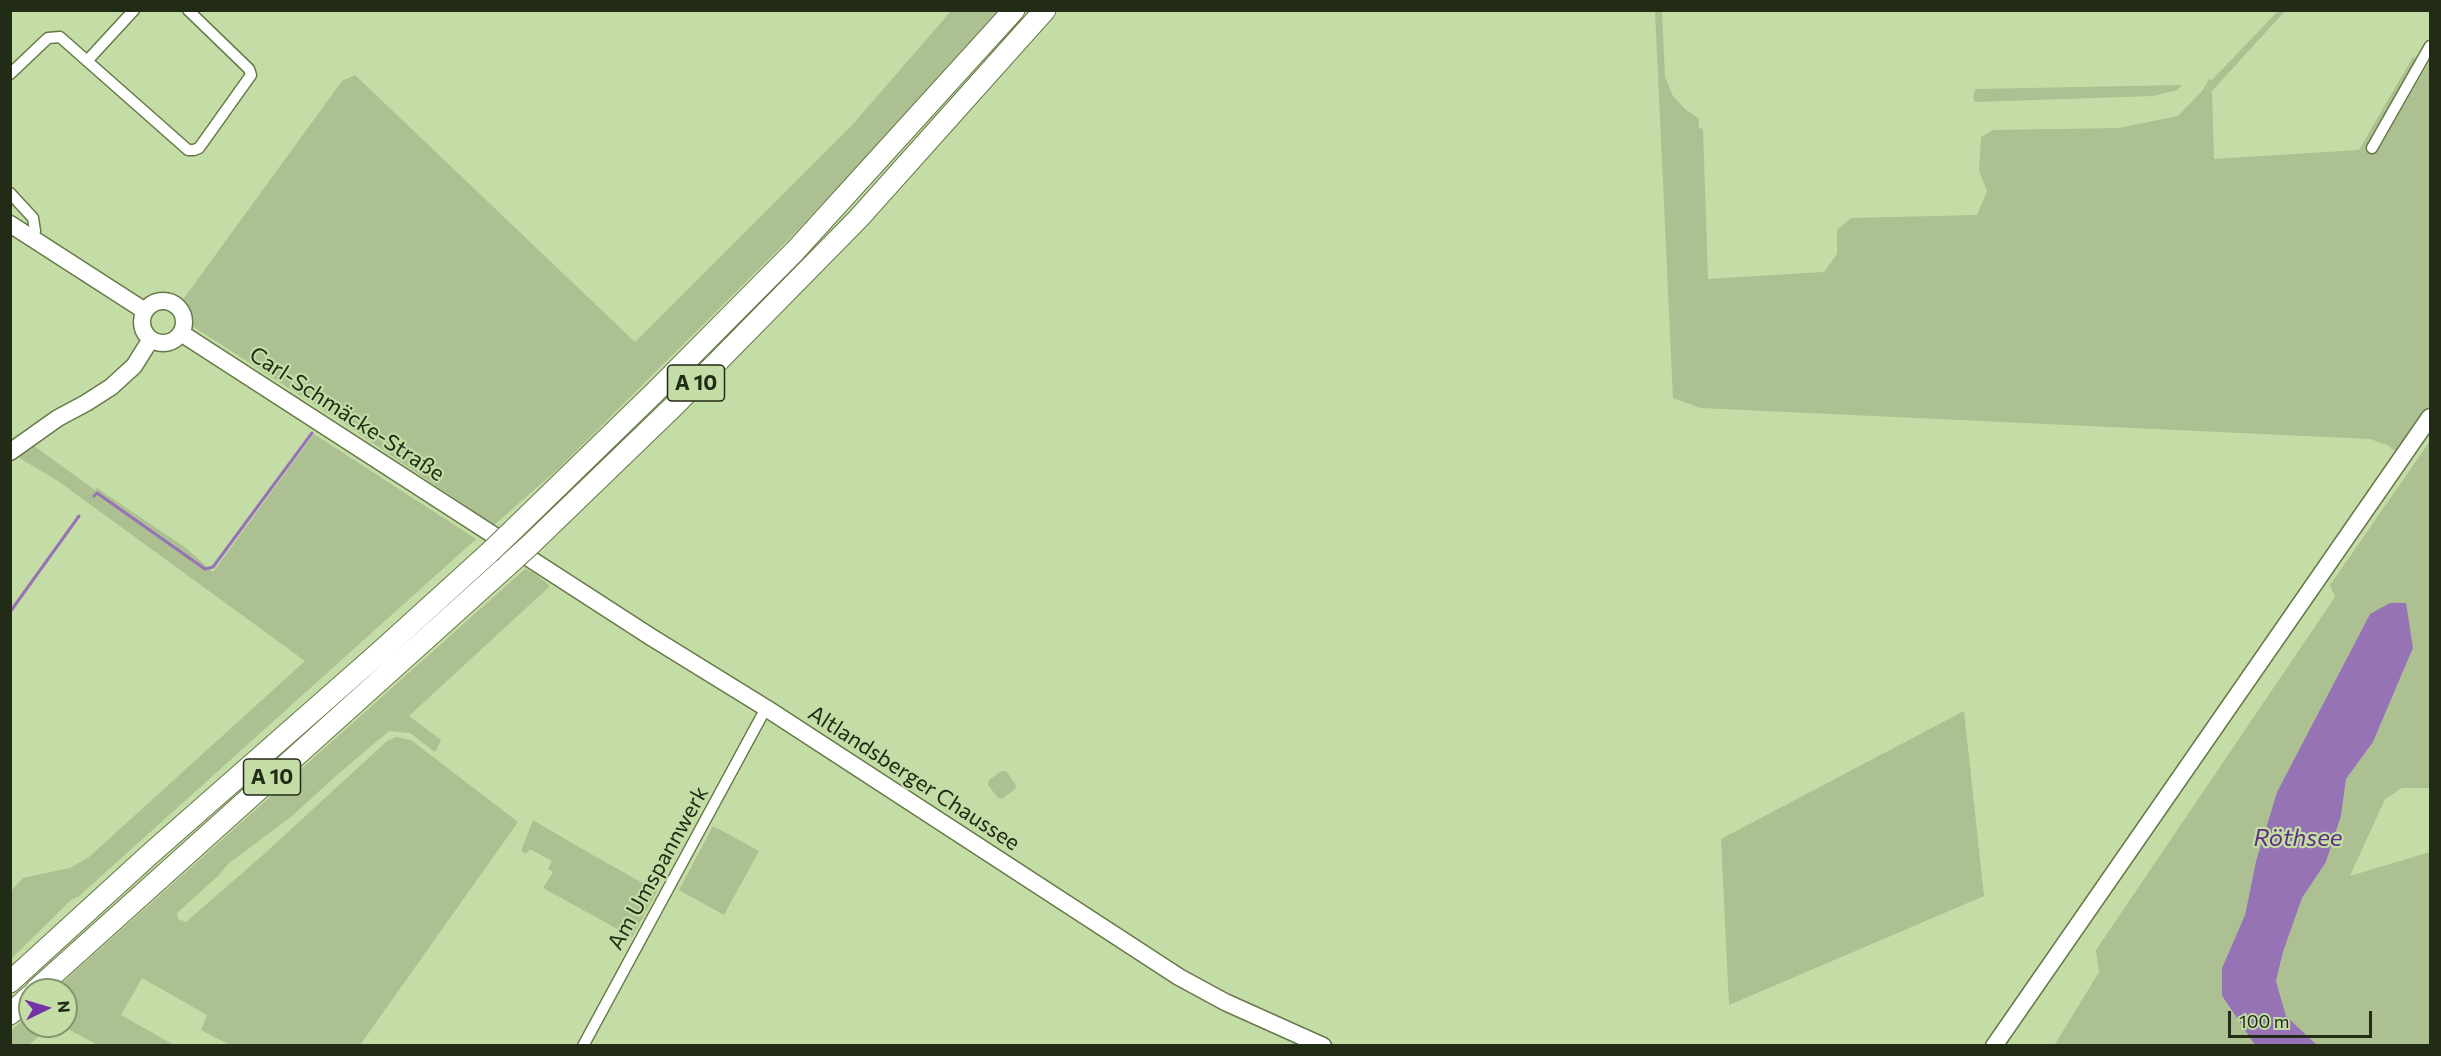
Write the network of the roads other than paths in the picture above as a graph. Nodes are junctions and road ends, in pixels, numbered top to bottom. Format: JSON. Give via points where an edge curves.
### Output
{"nodes":[{"id":1,"x":134,"y":10,"type":"edge"},
{"id":2,"x":188,"y":10,"type":"edge"},
{"id":3,"x":1014,"y":10,"type":"edge"},
{"id":4,"x":1045,"y":10,"type":"edge"},
{"id":5,"x":2430,"y":46,"type":"edge"},
{"id":6,"x":87,"y":61,"type":"junction"},
{"id":7,"x":10,"y":74,"type":"edge"},
{"id":8,"x":2372,"y":148,"type":"dead end"},
{"id":9,"x":10,"y":193,"type":"edge"},
{"id":10,"x":10,"y":224,"type":"edge"},
{"id":11,"x":32,"y":238,"type":"junction"},
{"id":12,"x":145,"y":311,"type":"junction"},
{"id":13,"x":181,"y":333,"type":"junction"},
{"id":14,"x":152,"y":339,"type":"junction"},
{"id":15,"x":2430,"y":417,"type":"edge"},
{"id":16,"x":12,"y":448,"type":"edge"},
{"id":17,"x":488,"y":531,"type":"joint"},
{"id":18,"x":766,"y":708,"type":"junction"},
{"id":19,"x":49,"y":978,"type":"edge"},
{"id":20,"x":10,"y":982,"type":"edge"},
{"id":21,"x":583,"y":1046,"type":"edge"},
{"id":22,"x":1323,"y":1046,"type":"edge"},
{"id":23,"x":1994,"y":1046,"type":"edge"}],
"edges":[{"from":1,"to":6,"type":"street"},
{"from":2,"to":6,"type":"street","via":[[251,75],[199,148],[188,150]]},
{"from":3,"to":20,"type":"highway","number":"A 10","bridge":true,"via":[[795,251],[513,530]]},
{"from":4,"to":19,"type":"highway","number":"A 10","bridge":true,"via":[[858,219],[675,405],[531,544]]},
{"from":5,"to":8,"type":"street"},
{"from":6,"to":7,"type":"street","via":[[60,37],[53,36]]},
{"from":9,"to":11,"type":"street","via":[[33,218]]},
{"from":10,"to":11,"type":"street"},
{"from":11,"to":12,"type":"street"},
{"from":12,"to":13,"type":"street","via":[[154,303],[166,301],[178,306],[184,317]]},
{"from":12,"to":14,"type":"street","via":[[142,324]]},
{"from":13,"to":14,"type":"street","via":[[167,343]]},
{"from":13,"to":17,"type":"street","name":"Carl-Schmäcke-Straße"},
{"from":14,"to":16,"type":"street","via":[[134,366],[111,387]]},
{"from":15,"to":23,"type":"street"},
{"from":17,"to":18,"type":"street","name":"Altlandsberger Chaussee"},
{"from":18,"to":21,"type":"street","name":"Am Umspannwerk"},
{"from":18,"to":22,"type":"street","name":"Altlandsberger Chaussee","via":[[1179,977]]}]}
